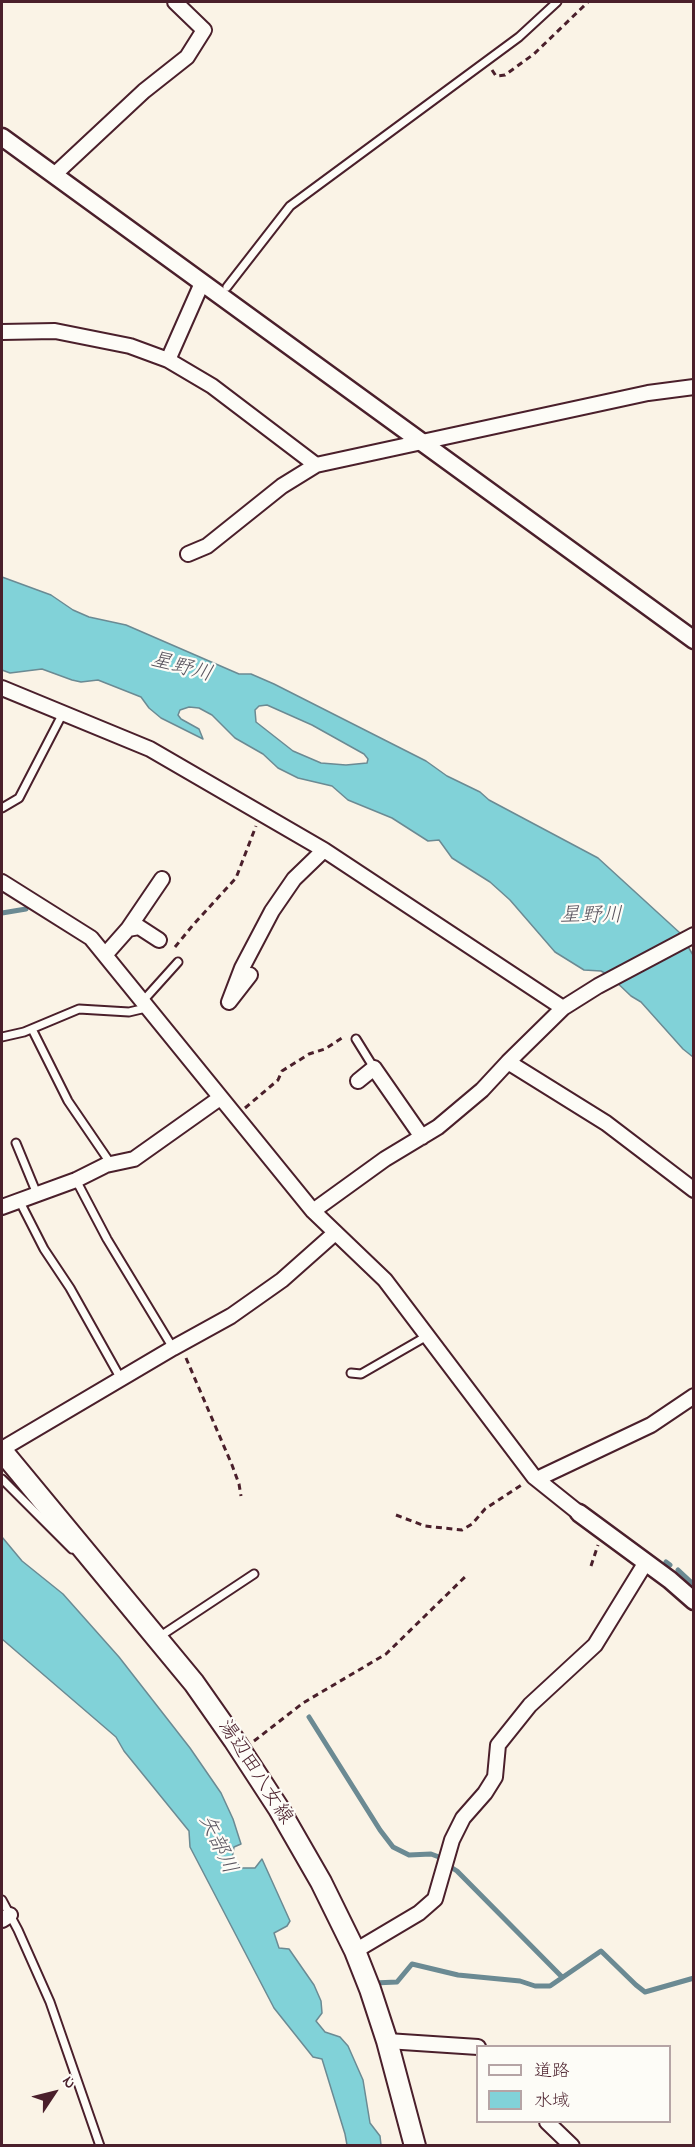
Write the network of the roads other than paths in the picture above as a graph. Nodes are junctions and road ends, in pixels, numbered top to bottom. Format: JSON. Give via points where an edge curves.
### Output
{"nodes":[{"id":1,"x":175,"y":2,"type":"edge"},
{"id":2,"x":557,"y":2,"type":"edge"},
{"id":3,"x":2,"y":137,"type":"edge"},
{"id":4,"x":54,"y":176,"type":"junction"},
{"id":5,"x":202,"y":284,"type":"junction"},
{"id":6,"x":227,"y":287,"type":"dead end"},
{"id":7,"x":2,"y":332,"type":"edge"},
{"id":8,"x":168,"y":360,"type":"junction"},
{"id":9,"x":693,"y":387,"type":"edge"},
{"id":10,"x":424,"y":443,"type":"junction"},
{"id":11,"x":316,"y":465,"type":"junction"},
{"id":12,"x":188,"y":554,"type":"dead end"},
{"id":13,"x":693,"y":640,"type":"edge"},
{"id":14,"x":2,"y":688,"type":"edge"},
{"id":15,"x":63,"y":713,"type":"junction"},
{"id":16,"x":2,"y":808,"type":"edge"},
{"id":17,"x":324,"y":850,"type":"junction"},
{"id":18,"x":162,"y":879,"type":"dead end"},
{"id":19,"x":2,"y":882,"type":"edge"},
{"id":20,"x":128,"y":929,"type":"junction"},
{"id":21,"x":693,"y":935,"type":"edge"},
{"id":22,"x":159,"y":940,"type":"dead end"},
{"id":23,"x":105,"y":955,"type":"junction"},
{"id":24,"x":178,"y":962,"type":"dead end"},
{"id":25,"x":250,"y":975,"type":"dead end"},
{"id":26,"x":144,"y":1005,"type":"junction"},
{"id":27,"x":563,"y":1008,"type":"junction"},
{"id":28,"x":32,"y":1029,"type":"junction"},
{"id":29,"x":2,"y":1037,"type":"edge"},
{"id":30,"x":356,"y":1040,"type":"road end"},
{"id":31,"x":508,"y":1062,"type":"junction"},
{"id":32,"x":374,"y":1068,"type":"junction"},
{"id":33,"x":358,"y":1081,"type":"dead end"},
{"id":34,"x":220,"y":1098,"type":"junction"},
{"id":35,"x":422,"y":1137,"type":"junction"},
{"id":36,"x":16,"y":1143,"type":"dead end"},
{"id":37,"x":111,"y":1164,"type":"junction"},
{"id":38,"x":76,"y":1180,"type":"junction"},
{"id":39,"x":693,"y":1190,"type":"edge"},
{"id":40,"x":37,"y":1194,"type":"junction"},
{"id":41,"x":19,"y":1200,"type":"junction"},
{"id":42,"x":2,"y":1207,"type":"edge"},
{"id":43,"x":313,"y":1211,"type":"junction"},
{"id":44,"x":335,"y":1233,"type":"junction"},
{"id":45,"x":427,"y":1336,"type":"junction"},
{"id":46,"x":177,"y":1346,"type":"junction"},
{"id":47,"x":351,"y":1372,"type":"dead end"},
{"id":48,"x":121,"y":1379,"type":"junction"},
{"id":49,"x":693,"y":1396,"type":"edge"},
{"id":50,"x":2,"y":1450,"type":"edge"},
{"id":51,"x":536,"y":1478,"type":"junction"},
{"id":52,"x":2,"y":1479,"type":"edge"},
{"id":53,"x":579,"y":1513,"type":"joint"},
{"id":54,"x":646,"y":1562,"type":"junction"},
{"id":55,"x":254,"y":1574,"type":"dead end"},
{"id":56,"x":111,"y":1583,"type":"junction"},
{"id":57,"x":693,"y":1601,"type":"edge"},
{"id":58,"x":157,"y":1638,"type":"junction"},
{"id":59,"x":2,"y":1900,"type":"edge"},
{"id":60,"x":6,"y":1918,"type":"edge"},
{"id":61,"x":355,"y":1952,"type":"junction"},
{"id":62,"x":387,"y":2041,"type":"junction"},
{"id":63,"x":476,"y":2047,"type":"edge"},
{"id":64,"x":549,"y":2123,"type":"edge"},
{"id":65,"x":100,"y":2145,"type":"edge"},
{"id":66,"x":415,"y":2145,"type":"edge"},
{"id":67,"x":572,"y":2145,"type":"edge"}],
"edges":[{"from":1,"to":4,"type":"street","via":[[204,30],[187,57],[144,91]]},
{"from":2,"to":6,"type":"lane","via":[[519,37],[290,206]]},
{"from":3,"to":4,"type":"street"},
{"from":4,"to":5,"type":"street"},
{"from":5,"to":8,"type":"street"},
{"from":5,"to":10,"type":"street"},
{"from":7,"to":8,"type":"street","via":[[55,331],[130,346]]},
{"from":8,"to":11,"type":"street","via":[[212,386]]},
{"from":9,"to":10,"type":"street","via":[[648,393]]},
{"from":10,"to":11,"type":"street"},
{"from":10,"to":13,"type":"street"},
{"from":11,"to":12,"type":"street","via":[[282,486],[207,546]]},
{"from":14,"to":15,"type":"street"},
{"from":15,"to":16,"type":"lane","via":[[19,798]]},
{"from":15,"to":17,"type":"street","via":[[150,749]]},
{"from":17,"to":25,"type":"street","via":[[294,879],[272,911],[229,1002]]},
{"from":17,"to":27,"type":"street"},
{"from":18,"to":20,"type":"street"},
{"from":19,"to":23,"type":"street","via":[[91,938]]},
{"from":20,"to":22,"type":"street","via":[[139,927]]},
{"from":20,"to":23,"type":"street"},
{"from":21,"to":27,"type":"street"},
{"from":23,"to":26,"type":"street"},
{"from":24,"to":26,"type":"lane"},
{"from":26,"to":28,"type":"lane","via":[[129,1012],[80,1009]]},
{"from":26,"to":34,"type":"street"},
{"from":27,"to":31,"type":"street"},
{"from":28,"to":29,"type":"lane"},
{"from":28,"to":37,"type":"lane","via":[[68,1101]]},
{"from":30,"to":32,"type":"lane"},
{"from":31,"to":35,"type":"street","via":[[482,1090]]},
{"from":31,"to":39,"type":"street","via":[[606,1123]]},
{"from":32,"to":33,"type":"street"},
{"from":32,"to":35,"type":"street"},
{"from":34,"to":37,"type":"street","via":[[134,1159]]},
{"from":34,"to":43,"type":"street"},
{"from":35,"to":43,"type":"street"},
{"from":36,"to":40,"type":"lane"},
{"from":37,"to":38,"type":"street"},
{"from":38,"to":40,"type":"street"},
{"from":38,"to":46,"type":"lane","via":[[107,1239]]},
{"from":40,"to":41,"type":"street"},
{"from":41,"to":42,"type":"street"},
{"from":41,"to":48,"type":"lane"},
{"from":43,"to":44,"type":"street"},
{"from":44,"to":45,"type":"street","via":[[385,1280]]},
{"from":44,"to":46,"type":"street","via":[[282,1280],[231,1316]]},
{"from":45,"to":47,"type":"lane","via":[[361,1374]]},
{"from":45,"to":51,"type":"street"},
{"from":46,"to":48,"type":"street"},
{"from":48,"to":50,"type":"street"},
{"from":49,"to":51,"type":"street","via":[[651,1425]]},
{"from":50,"to":56,"type":"main road","name":"湯辺田八女線"},
{"from":51,"to":53,"type":"street"},
{"from":52,"to":56,"type":"lane"},
{"from":53,"to":54,"type":"street"},
{"from":54,"to":57,"type":"street"},
{"from":54,"to":61,"type":"street","via":[[595,1645],[530,1705],[498,1745],[495,1777],[463,1818],[452,1840],[435,1899]]},
{"from":55,"to":58,"type":"lane"},
{"from":56,"to":58,"type":"main road","name":"湯辺田八女線"},
{"from":58,"to":61,"type":"main road","name":"湯辺田八女線","via":[[194,1683],[279,1809]]},
{"from":59,"to":60,"type":"lane"},
{"from":60,"to":65,"type":"lane","via":[[50,2002]]},
{"from":61,"to":62,"type":"main road","name":"湯辺田八女線"},
{"from":62,"to":63,"type":"street"},
{"from":62,"to":66,"type":"main road","name":"湯辺田八女線"},
{"from":64,"to":67,"type":"street"}]}
